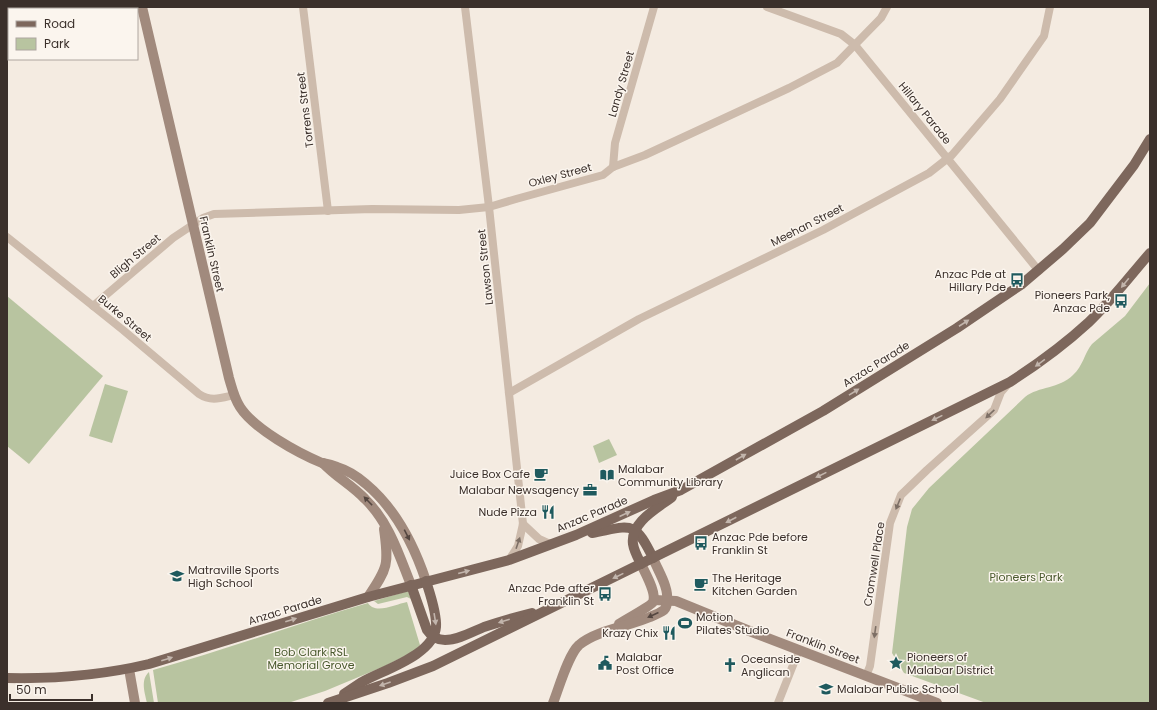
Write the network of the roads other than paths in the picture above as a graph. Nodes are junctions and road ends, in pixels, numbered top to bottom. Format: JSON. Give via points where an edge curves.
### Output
{"nodes":[{"id":1,"x":142,"y":7,"type":"edge"},
{"id":2,"x":303,"y":7,"type":"edge"},
{"id":3,"x":465,"y":7,"type":"edge"},
{"id":4,"x":654,"y":7,"type":"edge"},
{"id":5,"x":767,"y":7,"type":"edge"},
{"id":6,"x":887,"y":7,"type":"edge"},
{"id":7,"x":1050,"y":7,"type":"edge"},
{"id":8,"x":855,"y":45,"type":"junction"},
{"id":9,"x":1150,"y":139,"type":"edge"},
{"id":10,"x":948,"y":158,"type":"junction"},
{"id":11,"x":613,"y":167,"type":"junction"},
{"id":12,"x":489,"y":207,"type":"junction"},
{"id":13,"x":328,"y":211,"type":"junction"},
{"id":14,"x":192,"y":224,"type":"junction"},
{"id":15,"x":7,"y":237,"type":"edge"},
{"id":16,"x":1150,"y":253,"type":"edge"},
{"id":17,"x":1039,"y":271,"type":"junction"},
{"id":18,"x":93,"y":306,"type":"junction"},
{"id":19,"x":1010,"y":382,"type":"junction"},
{"id":20,"x":509,"y":393,"type":"junction"},
{"id":21,"x":234,"y":395,"type":"junction"},
{"id":22,"x":323,"y":463,"type":"junction"},
{"id":23,"x":681,"y":490,"type":"junction"},
{"id":24,"x":382,"y":520,"type":"junction"},
{"id":25,"x":523,"y":524,"type":"junction"},
{"id":26,"x":635,"y":530,"type":"junction"},
{"id":27,"x":576,"y":536,"type":"junction"},
{"id":28,"x":550,"y":544,"type":"junction"},
{"id":29,"x":653,"y":558,"type":"junction"},
{"id":30,"x":509,"y":560,"type":"junction"},
{"id":31,"x":641,"y":564,"type":"junction"},
{"id":32,"x":426,"y":581,"type":"junction"},
{"id":33,"x":411,"y":585,"type":"junction"},
{"id":34,"x":368,"y":597,"type":"junction"},
{"id":35,"x":654,"y":600,"type":"junction"},
{"id":36,"x":668,"y":601,"type":"junction"},
{"id":37,"x":555,"y":607,"type":"junction"},
{"id":38,"x":613,"y":629,"type":"junction"},
{"id":39,"x":433,"y":636,"type":"junction"},
{"id":40,"x":799,"y":650,"type":"junction"},
{"id":41,"x":129,"y":669,"type":"junction"},
{"id":42,"x":866,"y":676,"type":"junction"},
{"id":43,"x":7,"y":678,"type":"edge"},
{"id":44,"x":330,"y":702,"type":"edge"},
{"id":45,"x":135,"y":703,"type":"edge"},
{"id":46,"x":554,"y":703,"type":"edge"},
{"id":47,"x":778,"y":703,"type":"edge"},
{"id":48,"x":938,"y":703,"type":"edge"}],
"edges":[{"from":1,"to":14,"type":"street","name":"Franklin Street"},
{"from":2,"to":13,"type":"street","name":"Torrens Street"},
{"from":3,"to":12,"type":"street","name":"Lawson Street"},
{"from":4,"to":11,"type":"street","name":"Landy Street","via":[[615,144]]},
{"from":5,"to":8,"type":"street","name":"Hillary Parade","via":[[841,34]]},
{"from":6,"to":8,"type":"street","name":"Oxley Street"},
{"from":7,"to":10,"type":"street","name":"Meehan Street","via":[[1044,36],[1000,99]]},
{"from":8,"to":10,"type":"street","name":"Hillary Parade"},
{"from":8,"to":11,"type":"street","name":"Oxley Street","via":[[837,63],[790,88],[646,155]]},
{"from":9,"to":17,"type":"main road","name":"Anzac Parade","via":[[1134,165],[1090,223]]},
{"from":10,"to":17,"type":"street","name":"Hillary Parade"},
{"from":10,"to":20,"type":"street","name":"Meehan Street","via":[[929,173],[824,230],[639,319]]},
{"from":11,"to":12,"type":"street","name":"Oxley Street","via":[[603,175]]},
{"from":12,"to":13,"type":"street","name":"Oxley Street","via":[[459,210]]},
{"from":12,"to":20,"type":"street","name":"Lawson Street"},
{"from":13,"to":14,"type":"street","name":"Oxley Street","via":[[214,214]]},
{"from":14,"to":18,"type":"street","name":"Bligh Street"},
{"from":14,"to":21,"type":"street","name":"Franklin Street"},
{"from":15,"to":18,"type":"street","name":"Burke Street"},
{"from":16,"to":19,"type":"main road","one_way":true,"via":[[1089,322],[1040,363]]},
{"from":23,"to":17,"type":"main road","name":"Anzac Parade","one_way":true,"via":[[830,407],[1002,299]]},
{"from":18,"to":21,"type":"street","name":"Burke Street","via":[[206,399]]},
{"from":19,"to":29,"type":"main road","one_way":true},
{"from":19,"to":42,"type":"street","name":"Cromwell Place","one_way":true,"via":[[1000,392],[994,410],[901,495],[890,523],[870,666]]},
{"from":20,"to":25,"type":"street","name":"Lawson Street"},
{"from":21,"to":22,"type":"street","name":"Franklin Street","via":[[245,414],[267,432]]},
{"from":24,"to":22,"type":"street","name":"Franklin Street","one_way":true,"via":[[365,498],[333,474]]},
{"from":22,"to":32,"type":"street","name":"Franklin Street","one_way":true,"via":[[351,474],[383,500],[408,539]]},
{"from":23,"to":26,"type":"main road","via":[[647,516]]},
{"from":27,"to":23,"type":"main road","name":"Anzac Parade","one_way":true},
{"from":24,"to":33,"type":"street","name":"Franklin Street","via":[[390,533]]},
{"from":24,"to":34,"type":"street","via":[[387,550],[386,561],[382,575]]},
{"from":25,"to":28,"type":"street","via":[[539,539]]},
{"from":30,"to":25,"type":"street","name":"Lawson Street","one_way":true,"via":[[518,546]]},
{"from":26,"to":27,"type":"main road","via":[[622,527]]},
{"from":26,"to":29,"type":"main road","via":[[644,540]]},
{"from":26,"to":31,"type":"main road","via":[[633,544]]},
{"from":27,"to":28,"type":"main road","name":"Anzac Parade"},
{"from":28,"to":30,"type":"main road","name":"Anzac Parade"},
{"from":29,"to":31,"type":"main road"},
{"from":29,"to":36,"type":"street"},
{"from":32,"to":30,"type":"main road","name":"Anzac Parade","one_way":true},
{"from":31,"to":35,"type":"street","via":[[652,587]]},
{"from":31,"to":37,"type":"main road","one_way":true},
{"from":32,"to":33,"type":"main road","name":"Anzac Parade"},
{"from":32,"to":39,"type":"main road","one_way":true,"via":[[436,626]]},
{"from":33,"to":34,"type":"main road","name":"Anzac Parade"},
{"from":33,"to":39,"type":"main road","via":[[427,630]]},
{"from":41,"to":34,"type":"main road","name":"Anzac Parade","one_way":true},
{"from":35,"to":36,"type":"street","name":"Franklin Street"},
{"from":35,"to":38,"type":"street","via":[[647,608]]},
{"from":36,"to":38,"type":"street","one_way":true,"via":[[661,612]]},
{"from":36,"to":40,"type":"street","name":"Franklin Street"},
{"from":37,"to":39,"type":"main road","one_way":true,"via":[[485,626],[449,639],[443,640]]},
{"from":37,"to":44,"type":"main road","one_way":true,"via":[[422,671]]},
{"from":38,"to":46,"type":"street","via":[[584,642],[575,650]]},
{"from":39,"to":44,"type":"main road","via":[[416,654]]},
{"from":40,"to":42,"type":"street","name":"Franklin Street"},
{"from":40,"to":47,"type":"street"},
{"from":41,"to":43,"type":"main road","name":"Anzac Parade","via":[[55,677]]},
{"from":41,"to":45,"type":"street"},
{"from":42,"to":48,"type":"street","name":"Franklin Street"}]}
